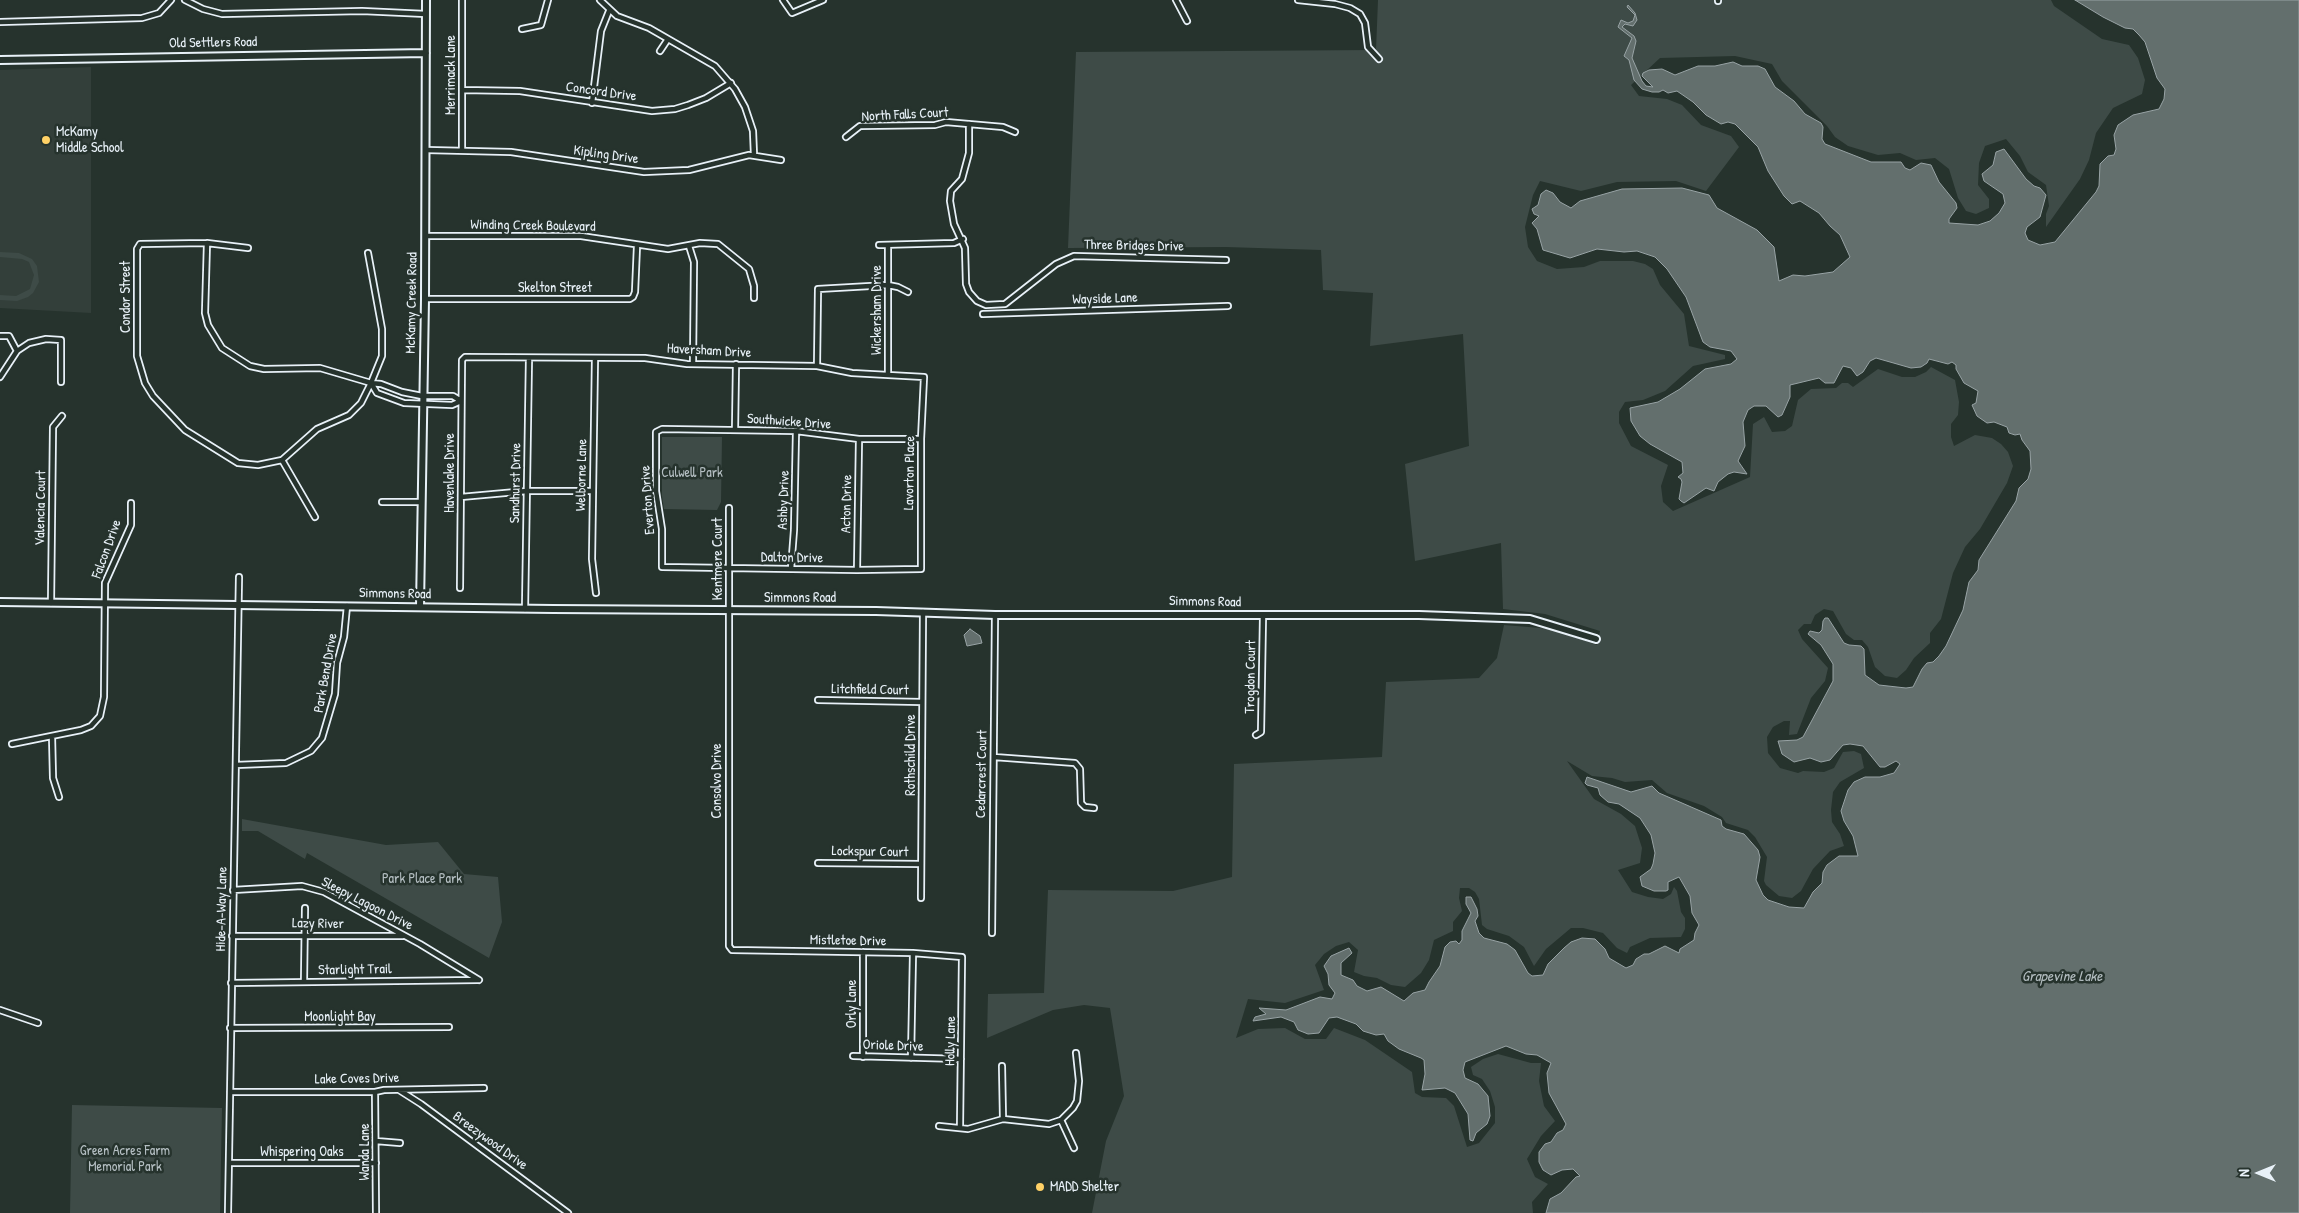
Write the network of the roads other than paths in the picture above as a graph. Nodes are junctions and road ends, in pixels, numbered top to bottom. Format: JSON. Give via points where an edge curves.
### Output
{"nodes":[{"id":1,"x":171,"y":0,"type":"edge"},
{"id":2,"x":185,"y":0,"type":"edge"},
{"id":3,"x":426,"y":0,"type":"edge"},
{"id":4,"x":462,"y":0,"type":"edge"},
{"id":5,"x":548,"y":0,"type":"edge"},
{"id":6,"x":600,"y":0,"type":"edge"},
{"id":7,"x":783,"y":0,"type":"edge"},
{"id":8,"x":823,"y":0,"type":"edge"},
{"id":9,"x":1176,"y":0,"type":"edge"},
{"id":10,"x":1298,"y":0,"type":"edge"},
{"id":11,"x":1327,"y":1,"type":"edge"},
{"id":12,"x":609,"y":11,"type":"junction"},
{"id":13,"x":426,"y":14,"type":"junction"},
{"id":14,"x":1187,"y":21,"type":"dead end"},
{"id":15,"x":0,"y":22,"type":"edge"},
{"id":16,"x":522,"y":30,"type":"dead end"},
{"id":17,"x":668,"y":39,"type":"junction"},
{"id":18,"x":660,"y":50,"type":"dead end"},
{"id":19,"x":426,"y":53,"type":"junction"},
{"id":20,"x":1379,"y":59,"type":"dead end"},
{"id":21,"x":0,"y":60,"type":"edge"},
{"id":22,"x":730,"y":83,"type":"junction"},
{"id":23,"x":462,"y":90,"type":"junction"},
{"id":24,"x":592,"y":103,"type":"junction"},
{"id":25,"x":969,"y":124,"type":"junction"},
{"id":26,"x":1014,"y":132,"type":"dead end"},
{"id":27,"x":846,"y":137,"type":"dead end"},
{"id":28,"x":426,"y":150,"type":"junction"},
{"id":29,"x":462,"y":150,"type":"junction"},
{"id":30,"x":754,"y":155,"type":"junction"},
{"id":31,"x":781,"y":160,"type":"dead end"},
{"id":32,"x":426,"y":236,"type":"junction"},
{"id":33,"x":963,"y":239,"type":"junction"},
{"id":34,"x":207,"y":243,"type":"junction"},
{"id":35,"x":879,"y":245,"type":"dead end"},
{"id":36,"x":888,"y":245,"type":"junction"},
{"id":37,"x":637,"y":246,"type":"junction"},
{"id":38,"x":689,"y":246,"type":"junction"},
{"id":39,"x":248,"y":248,"type":"dead end"},
{"id":40,"x":368,"y":253,"type":"dead end"},
{"id":41,"x":1226,"y":260,"type":"dead end"},
{"id":42,"x":888,"y":285,"type":"junction"},
{"id":43,"x":908,"y":292,"type":"dead end"},
{"id":44,"x":425,"y":298,"type":"junction"},
{"id":45,"x":754,"y":298,"type":"dead end"},
{"id":46,"x":1228,"y":306,"type":"dead end"},
{"id":47,"x":983,"y":314,"type":"dead end"},
{"id":48,"x":0,"y":336,"type":"edge"},
{"id":49,"x":17,"y":351,"type":"junction"},
{"id":50,"x":462,"y":358,"type":"joint"},
{"id":51,"x":529,"y":358,"type":"junction"},
{"id":52,"x":595,"y":358,"type":"junction"},
{"id":53,"x":693,"y":364,"type":"junction"},
{"id":54,"x":736,"y":364,"type":"junction"},
{"id":55,"x":817,"y":366,"type":"junction"},
{"id":56,"x":888,"y":374,"type":"junction"},
{"id":57,"x":0,"y":377,"type":"edge"},
{"id":58,"x":924,"y":377,"type":"joint"},
{"id":59,"x":61,"y":382,"type":"dead end"},
{"id":60,"x":371,"y":383,"type":"junction"},
{"id":61,"x":422,"y":396,"type":"junction"},
{"id":62,"x":462,"y":400,"type":"junction"},
{"id":63,"x":422,"y":405,"type":"junction"},
{"id":64,"x":62,"y":416,"type":"dead end"},
{"id":65,"x":735,"y":430,"type":"junction"},
{"id":66,"x":796,"y":431,"type":"junction"},
{"id":67,"x":656,"y":432,"type":"joint"},
{"id":68,"x":859,"y":439,"type":"junction"},
{"id":69,"x":921,"y":439,"type":"junction"},
{"id":70,"x":282,"y":460,"type":"junction"},
{"id":71,"x":527,"y":490,"type":"junction"},
{"id":72,"x":593,"y":491,"type":"junction"},
{"id":73,"x":461,"y":497,"type":"junction"},
{"id":74,"x":382,"y":502,"type":"dead end"},
{"id":75,"x":421,"y":502,"type":"junction"},
{"id":76,"x":131,"y":503,"type":"dead end"},
{"id":77,"x":729,"y":508,"type":"dead end"},
{"id":78,"x":315,"y":517,"type":"dead end"},
{"id":79,"x":662,"y":567,"type":"joint"},
{"id":80,"x":729,"y":569,"type":"junction"},
{"id":81,"x":791,"y":569,"type":"junction"},
{"id":82,"x":920,"y":569,"type":"joint"},
{"id":83,"x":857,"y":570,"type":"junction"},
{"id":84,"x":239,"y":576,"type":"dead end"},
{"id":85,"x":460,"y":588,"type":"dead end"},
{"id":86,"x":596,"y":593,"type":"dead end"},
{"id":87,"x":0,"y":602,"type":"edge"},
{"id":88,"x":51,"y":603,"type":"junction"},
{"id":89,"x":104,"y":604,"type":"junction"},
{"id":90,"x":239,"y":604,"type":"junction"},
{"id":91,"x":347,"y":606,"type":"junction"},
{"id":92,"x":420,"y":607,"type":"junction"},
{"id":93,"x":525,"y":609,"type":"junction"},
{"id":94,"x":729,"y":610,"type":"junction"},
{"id":95,"x":923,"y":612,"type":"junction"},
{"id":96,"x":995,"y":615,"type":"junction"},
{"id":97,"x":1263,"y":616,"type":"junction"},
{"id":98,"x":1596,"y":639,"type":"dead end"},
{"id":99,"x":818,"y":700,"type":"dead end"},
{"id":100,"x":922,"y":702,"type":"junction"},
{"id":101,"x":1256,"y":735,"type":"dead end"},
{"id":102,"x":52,"y":736,"type":"junction"},
{"id":103,"x":12,"y":744,"type":"dead end"},
{"id":104,"x":994,"y":757,"type":"junction"},
{"id":105,"x":236,"y":765,"type":"junction"},
{"id":106,"x":59,"y":797,"type":"dead end"},
{"id":107,"x":1094,"y":808,"type":"dead end"},
{"id":108,"x":818,"y":863,"type":"dead end"},
{"id":109,"x":921,"y":864,"type":"junction"},
{"id":110,"x":233,"y":890,"type":"junction"},
{"id":111,"x":921,"y":898,"type":"dead end"},
{"id":112,"x":305,"y":908,"type":"dead end"},
{"id":113,"x":992,"y":933,"type":"dead end"},
{"id":114,"x":306,"y":935,"type":"junction"},
{"id":115,"x":232,"y":936,"type":"junction"},
{"id":116,"x":404,"y":936,"type":"junction"},
{"id":117,"x":732,"y":950,"type":"joint"},
{"id":118,"x":864,"y":952,"type":"junction"},
{"id":119,"x":913,"y":953,"type":"junction"},
{"id":120,"x":962,"y":956,"type":"joint"},
{"id":121,"x":479,"y":980,"type":"joint"},
{"id":122,"x":231,"y":982,"type":"junction"},
{"id":123,"x":304,"y":982,"type":"junction"},
{"id":124,"x":0,"y":1010,"type":"edge"},
{"id":125,"x":38,"y":1024,"type":"dead end"},
{"id":126,"x":449,"y":1026,"type":"dead end"},
{"id":127,"x":230,"y":1028,"type":"junction"},
{"id":128,"x":1076,"y":1053,"type":"dead end"},
{"id":129,"x":853,"y":1056,"type":"dead end"},
{"id":130,"x":863,"y":1056,"type":"junction"},
{"id":131,"x":911,"y":1058,"type":"junction"},
{"id":132,"x":962,"y":1059,"type":"junction"},
{"id":133,"x":1002,"y":1066,"type":"dead end"},
{"id":134,"x":484,"y":1088,"type":"dead end"},
{"id":135,"x":398,"y":1090,"type":"junction"},
{"id":136,"x":230,"y":1092,"type":"junction"},
{"id":137,"x":375,"y":1092,"type":"junction"},
{"id":138,"x":1003,"y":1119,"type":"junction"},
{"id":139,"x":1061,"y":1120,"type":"junction"},
{"id":140,"x":939,"y":1126,"type":"dead end"},
{"id":141,"x":960,"y":1127,"type":"junction"},
{"id":142,"x":376,"y":1141,"type":"junction"},
{"id":143,"x":400,"y":1143,"type":"dead end"},
{"id":144,"x":1074,"y":1148,"type":"dead end"},
{"id":145,"x":376,"y":1163,"type":"junction"},
{"id":146,"x":229,"y":1164,"type":"junction"},
{"id":147,"x":228,"y":1213,"type":"edge"},
{"id":148,"x":376,"y":1213,"type":"edge"},
{"id":149,"x":568,"y":1213,"type":"edge"}],
"edges":[{"from":1,"to":15,"type":"street","via":[[159,13],[142,18]]},
{"from":2,"to":13,"type":"street","via":[[222,14],[362,11]]},
{"from":3,"to":13,"type":"street","name":"McKamy Creek Road"},
{"from":4,"to":23,"type":"street","name":"Merrimack Lane"},
{"from":5,"to":16,"type":"street","via":[[541,25]]},
{"from":6,"to":12,"type":"street"},
{"from":7,"to":8,"type":"street","via":[[792,13]]},
{"from":9,"to":14,"type":"street"},
{"from":10,"to":11,"type":"street"},
{"from":11,"to":20,"type":"street","via":[[1360,14],[1365,23],[1368,47]]},
{"from":12,"to":17,"type":"street"},
{"from":12,"to":24,"type":"street","via":[[601,31]]},
{"from":13,"to":19,"type":"street","name":"McKamy Creek Road"},
{"from":17,"to":18,"type":"street"},
{"from":17,"to":22,"type":"street","via":[[715,66]]},
{"from":19,"to":21,"type":"street","name":"Old Settlers Road"},
{"from":19,"to":28,"type":"street","name":"McKamy Creek Road"},
{"from":22,"to":24,"type":"street","name":"Concord Drive","via":[[706,98],[675,109],[652,111]]},
{"from":22,"to":30,"type":"street","via":[[751,121]]},
{"from":23,"to":24,"type":"street","name":"Concord Drive","via":[[520,91]]},
{"from":23,"to":29,"type":"street","name":"Merrimack Lane"},
{"from":25,"to":26,"type":"street","name":"North Falls Court","via":[[1003,127]]},
{"from":25,"to":27,"type":"street","name":"North Falls Court","via":[[860,126]]},
{"from":25,"to":33,"type":"street","name":"Three Bridges Drive","via":[[969,154],[962,180],[951,191],[950,201],[954,224]]},
{"from":28,"to":29,"type":"street","name":"Kipling Drive"},
{"from":28,"to":32,"type":"street","name":"McKamy Creek Road"},
{"from":29,"to":30,"type":"street","name":"Kipling Drive","via":[[510,152],[644,172],[689,170]]},
{"from":30,"to":31,"type":"street","name":"Kipling Drive"},
{"from":32,"to":37,"type":"street","name":"Winding Creek Boulevard","via":[[581,236]]},
{"from":32,"to":44,"type":"street","name":"McKamy Creek Road"},
{"from":33,"to":36,"type":"street","via":[[954,243]]},
{"from":33,"to":41,"type":"street","name":"Three Bridges Drive","via":[[966,284],[977,301],[986,305],[1005,304],[1056,264],[1074,256]]},
{"from":34,"to":39,"type":"street","name":"Condor Street"},
{"from":34,"to":60,"type":"street","via":[[205,312],[208,325],[222,348],[250,366],[264,369],[320,368]]},
{"from":34,"to":70,"type":"street","name":"Condor Street","via":[[140,244],[137,249],[137,356],[145,383],[185,430],[238,463],[258,465]]},
{"from":35,"to":36,"type":"street"},
{"from":36,"to":42,"type":"street","name":"Wickersham Drive"},
{"from":37,"to":38,"type":"street","name":"Winding Creek Boulevard","via":[[668,249]]},
{"from":37,"to":44,"type":"street","name":"Skelton Street","via":[[635,292],[630,299]]},
{"from":38,"to":45,"type":"street","name":"Winding Creek Boulevard","via":[[718,244],[737,257],[752,275]]},
{"from":38,"to":53,"type":"street","via":[[694,262]]},
{"from":40,"to":60,"type":"street","via":[[382,329],[382,356]]},
{"from":42,"to":43,"type":"street"},
{"from":42,"to":55,"type":"street","via":[[818,289]]},
{"from":42,"to":56,"type":"street","name":"Wickersham Drive"},
{"from":44,"to":61,"type":"street","name":"McKamy Creek Road"},
{"from":46,"to":47,"type":"street","name":"Wayside Lane"},
{"from":48,"to":49,"type":"street","via":[[8,336]]},
{"from":49,"to":57,"type":"street"},
{"from":49,"to":59,"type":"street","via":[[29,343],[61,340]]},
{"from":50,"to":51,"type":"street","name":"Haversham Drive"},
{"from":50,"to":62,"type":"street","name":"Havenlake Drive"},
{"from":51,"to":52,"type":"street","name":"Haversham Drive"},
{"from":51,"to":71,"type":"street","name":"Sandhurst Drive"},
{"from":52,"to":53,"type":"street","name":"Haversham Drive","via":[[645,358]]},
{"from":52,"to":72,"type":"street","name":"Welborne Lane"},
{"from":53,"to":54,"type":"street","name":"Haversham Drive"},
{"from":54,"to":55,"type":"street","name":"Haversham Drive"},
{"from":54,"to":65,"type":"street"},
{"from":55,"to":56,"type":"street","name":"Haversham Drive","via":[[852,373]]},
{"from":56,"to":58,"type":"street","name":"Haversham Drive"},
{"from":58,"to":69,"type":"street","name":"Lavorton Place"},
{"from":60,"to":61,"type":"street"},
{"from":60,"to":63,"type":"street","via":[[377,393],[404,404]]},
{"from":60,"to":70,"type":"street","via":[[361,403],[349,415],[317,429]]},
{"from":61,"to":62,"type":"street","via":[[453,396]]},
{"from":61,"to":63,"type":"street","name":"McKamy Creek Road"},
{"from":62,"to":63,"type":"street","via":[[452,405]]},
{"from":62,"to":73,"type":"street","name":"Havenlake Drive"},
{"from":63,"to":75,"type":"street","name":"McKamy Creek Road"},
{"from":64,"to":88,"type":"street","name":"Valencia Court","via":[[53,427]]},
{"from":65,"to":66,"type":"street","name":"Southwicke Drive"},
{"from":65,"to":67,"type":"street","name":"Southwicke Drive","via":[[666,428]]},
{"from":66,"to":68,"type":"street","name":"Southwicke Drive"},
{"from":66,"to":81,"type":"street","name":"Ashby Drive"},
{"from":67,"to":79,"type":"street","name":"Everton Drive","via":[[656,490],[661,520]]},
{"from":68,"to":69,"type":"street","name":"Southwicke Drive"},
{"from":68,"to":83,"type":"street","name":"Acton Drive"},
{"from":69,"to":82,"type":"street","name":"Lavorton Place"},
{"from":70,"to":78,"type":"street"},
{"from":71,"to":72,"type":"street"},
{"from":71,"to":73,"type":"street"},
{"from":71,"to":93,"type":"street","name":"Sandhurst Drive"},
{"from":72,"to":86,"type":"street","name":"Welborne Lane","via":[[592,559]]},
{"from":73,"to":85,"type":"street","name":"Havenlake Drive"},
{"from":74,"to":75,"type":"street"},
{"from":75,"to":92,"type":"street","name":"McKamy Creek Road"},
{"from":76,"to":89,"type":"street","name":"Falcon Drive","via":[[131,525],[105,583]]},
{"from":77,"to":80,"type":"street","name":"Kentmere Court"},
{"from":79,"to":80,"type":"street","name":"Dalton Drive"},
{"from":80,"to":81,"type":"street","name":"Dalton Drive"},
{"from":80,"to":94,"type":"street","name":"Kentmere Court"},
{"from":81,"to":83,"type":"street","name":"Dalton Drive"},
{"from":82,"to":83,"type":"street","name":"Dalton Drive"},
{"from":84,"to":90,"type":"street","name":"Hide-A-Way Lane"},
{"from":87,"to":88,"type":"street","name":"Simmons Road"},
{"from":88,"to":89,"type":"street","name":"Simmons Road"},
{"from":89,"to":90,"type":"street","name":"Simmons Road"},
{"from":89,"to":102,"type":"street","name":"Falcon Drive","via":[[103,710],[87,728]]},
{"from":90,"to":91,"type":"street","name":"Simmons Road"},
{"from":90,"to":105,"type":"street","name":"Hide-A-Way Lane"},
{"from":91,"to":92,"type":"street","name":"Simmons Road"},
{"from":91,"to":105,"type":"street","name":"Park Bend Drive","via":[[335,694],[322,738],[311,751],[286,762]]},
{"from":92,"to":93,"type":"street","name":"Simmons Road"},
{"from":93,"to":94,"type":"street","name":"Simmons Road"},
{"from":94,"to":95,"type":"street","name":"Simmons Road"},
{"from":94,"to":117,"type":"street","name":"Consolvo Drive","via":[[728,941]]},
{"from":95,"to":96,"type":"street","name":"Simmons Road"},
{"from":95,"to":100,"type":"street","name":"Rothschild Drive"},
{"from":96,"to":97,"type":"street","name":"Simmons Road","via":[[1131,613]]},
{"from":96,"to":104,"type":"street","name":"Cedarcrest Court"},
{"from":97,"to":98,"type":"street","name":"Simmons Road","via":[[1404,615],[1530,619]]},
{"from":97,"to":101,"type":"street","name":"Trogdon Court","via":[[1261,732]]},
{"from":99,"to":100,"type":"street","name":"Litchfield Court"},
{"from":100,"to":109,"type":"street","name":"Rothschild Drive"},
{"from":102,"to":103,"type":"street","name":"Falcon Drive"},
{"from":102,"to":106,"type":"street","via":[[54,778]]},
{"from":104,"to":107,"type":"street","via":[[1075,763],[1080,769],[1081,803]]},
{"from":104,"to":113,"type":"street","name":"Cedarcrest Court"},
{"from":105,"to":110,"type":"street","name":"Hide-A-Way Lane"},
{"from":108,"to":109,"type":"street","name":"Lockspur Court"},
{"from":109,"to":111,"type":"street","name":"Rothschild Drive"},
{"from":110,"to":115,"type":"street","name":"Hide-A-Way Lane"},
{"from":110,"to":116,"type":"street","name":"Sleepy Lagoon Drive","via":[[302,886],[324,892]]},
{"from":112,"to":114,"type":"street"},
{"from":114,"to":115,"type":"street","name":"Lazy River"},
{"from":114,"to":116,"type":"street","name":"Lazy River"},
{"from":114,"to":123,"type":"street"},
{"from":115,"to":122,"type":"street","name":"Hide-A-Way Lane"},
{"from":116,"to":121,"type":"street","name":"Sleepy Lagoon Drive"},
{"from":117,"to":118,"type":"street","name":"Mistletoe Drive"},
{"from":118,"to":119,"type":"street","name":"Mistletoe Drive"},
{"from":118,"to":130,"type":"street","name":"Orly Lane"},
{"from":119,"to":120,"type":"street","name":"Mistletoe Drive"},
{"from":119,"to":131,"type":"street"},
{"from":120,"to":132,"type":"street","name":"Holly Lane"},
{"from":121,"to":123,"type":"street","name":"Starlight Trail"},
{"from":122,"to":123,"type":"street","name":"Starlight Trail"},
{"from":122,"to":127,"type":"street","name":"Hide-A-Way Lane"},
{"from":124,"to":125,"type":"street"},
{"from":126,"to":127,"type":"street","name":"Moonlight Bay"},
{"from":127,"to":136,"type":"street","name":"Hide-A-Way Lane"},
{"from":128,"to":139,"type":"street","via":[[1077,1101]]},
{"from":129,"to":130,"type":"street","name":"Oriole Drive"},
{"from":130,"to":131,"type":"street","name":"Oriole Drive"},
{"from":131,"to":132,"type":"street","name":"Oriole Drive"},
{"from":132,"to":141,"type":"street","name":"Holly Lane"},
{"from":133,"to":138,"type":"street"},
{"from":134,"to":135,"type":"street","name":"Lake Coves Drive"},
{"from":135,"to":137,"type":"street","name":"Lake Coves Drive"},
{"from":135,"to":149,"type":"street","name":"Breezywood Drive"},
{"from":136,"to":137,"type":"street","name":"Lake Coves Drive"},
{"from":136,"to":146,"type":"street","name":"Hide-A-Way Lane"},
{"from":137,"to":142,"type":"street","name":"Wanda Lane"},
{"from":138,"to":139,"type":"street","via":[[1049,1124]]},
{"from":138,"to":141,"type":"street","via":[[968,1129]]},
{"from":139,"to":144,"type":"street"},
{"from":140,"to":141,"type":"street"},
{"from":142,"to":143,"type":"street"},
{"from":142,"to":145,"type":"street","name":"Wanda Lane"},
{"from":145,"to":146,"type":"street","name":"Whispering Oaks"},
{"from":145,"to":148,"type":"street","name":"Wanda Lane"},
{"from":146,"to":147,"type":"street","name":"Hide-A-Way Lane"}]}
